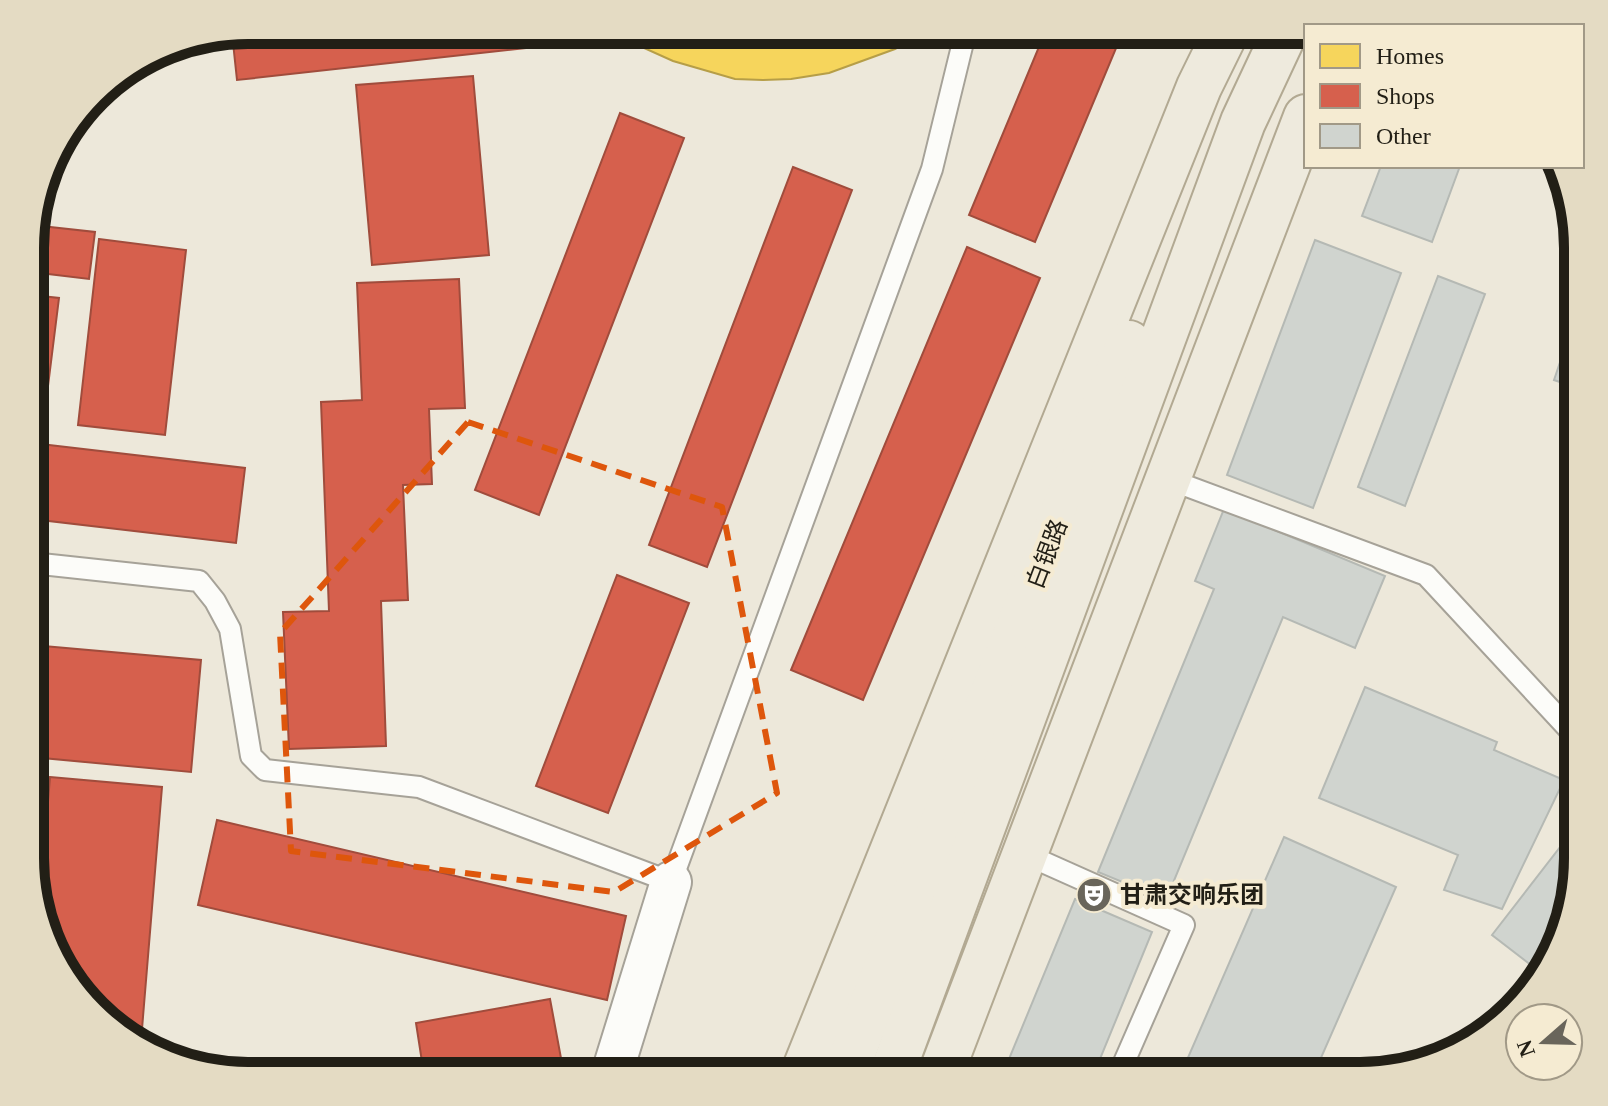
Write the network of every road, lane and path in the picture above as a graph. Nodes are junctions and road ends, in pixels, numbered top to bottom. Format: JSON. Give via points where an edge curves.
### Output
{"nodes":[{"id":1,"x":963,"y":44,"type":"edge"},
{"id":2,"x":1220,"y":44,"type":"edge"},
{"id":3,"x":1241,"y":44,"type":"edge"},
{"id":4,"x":1277,"y":44,"type":"edge"},
{"id":5,"x":1230,"y":120,"type":"junction"},
{"id":6,"x":1304,"y":122,"type":"edge"},
{"id":7,"x":1168,"y":479,"type":"junction"},
{"id":8,"x":44,"y":564,"type":"edge"},
{"id":9,"x":1564,"y":724,"type":"edge"},
{"id":10,"x":1025,"y":854,"type":"junction"},
{"id":11,"x":671,"y":882,"type":"junction"},
{"id":12,"x":615,"y":1062,"type":"edge"},
{"id":13,"x":808,"y":1062,"type":"edge"},
{"id":14,"x":850,"y":1062,"type":"edge"},
{"id":15,"x":896,"y":1062,"type":"edge"},
{"id":16,"x":945,"y":1062,"type":"edge"},
{"id":17,"x":1124,"y":1062,"type":"edge"}],
"edges":[{"from":1,"to":11,"type":"lane","via":[[932,169]]},
{"from":2,"to":13,"type":"main road"},
{"from":3,"to":5,"type":"main road","name":"白银路"},
{"from":4,"to":5,"type":"main road","name":"白银路"},
{"from":5,"to":14,"type":"main road","name":"白银路"},
{"from":5,"to":15,"type":"main road","name":"白银路"},
{"from":6,"to":7,"type":"main road"},
{"from":7,"to":9,"type":"lane","via":[[1426,575]]},
{"from":7,"to":10,"type":"main road"},
{"from":8,"to":11,"type":"lane","via":[[199,581],[230,629],[251,756],[265,770],[419,787]]},
{"from":10,"to":16,"type":"main road"},
{"from":10,"to":17,"type":"lane","via":[[1184,925]]},
{"from":11,"to":12,"type":"street"}]}
